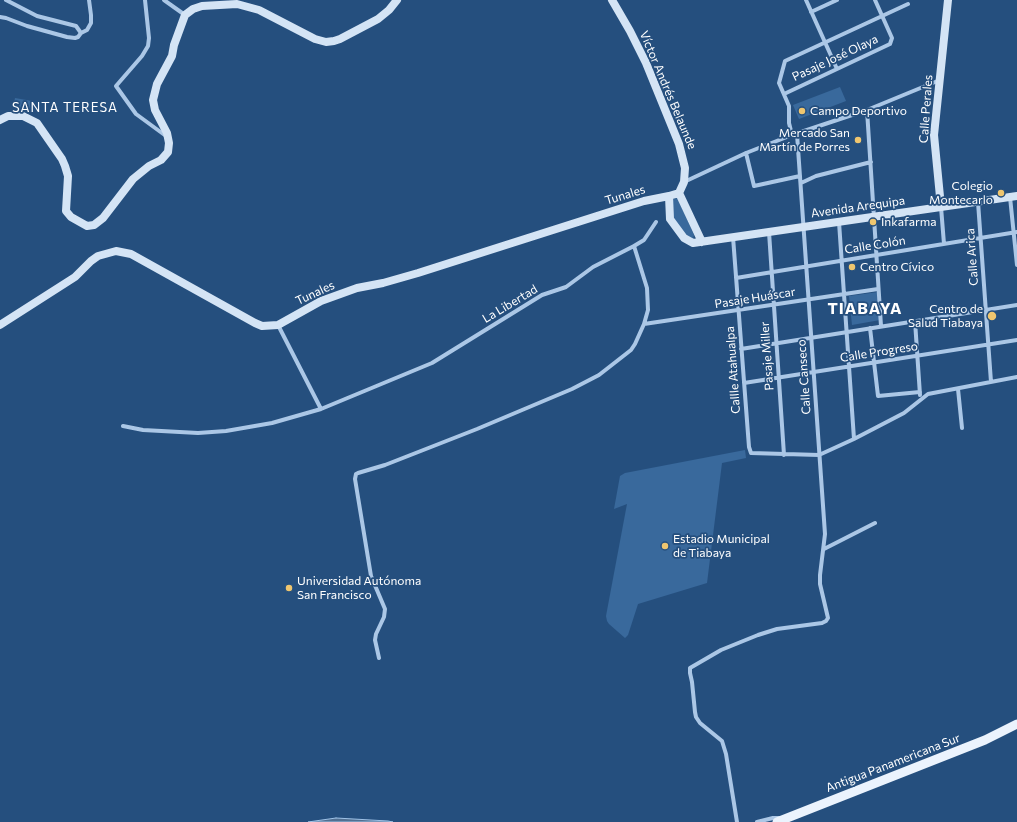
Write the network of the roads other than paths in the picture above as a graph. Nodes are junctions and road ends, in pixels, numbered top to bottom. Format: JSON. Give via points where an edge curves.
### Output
{"nodes":[{"id":1,"x":6,"y":0,"type":"edge"},
{"id":2,"x":89,"y":0,"type":"edge"},
{"id":3,"x":145,"y":0,"type":"edge"},
{"id":4,"x":164,"y":0,"type":"edge"},
{"id":5,"x":396,"y":0,"type":"edge"},
{"id":6,"x":612,"y":0,"type":"edge"},
{"id":7,"x":806,"y":0,"type":"edge"},
{"id":8,"x":837,"y":0,"type":"edge"},
{"id":9,"x":875,"y":0,"type":"edge"},
{"id":10,"x":948,"y":0,"type":"edge"},
{"id":11,"x":908,"y":4,"type":"dead end"},
{"id":12,"x":811,"y":12,"type":"junction"},
{"id":13,"x":185,"y":15,"type":"junction"},
{"id":14,"x":882,"y":16,"type":"junction"},
{"id":15,"x":0,"y":17,"type":"edge"},
{"id":16,"x":81,"y":33,"type":"junction"},
{"id":17,"x":825,"y":43,"type":"junction"},
{"id":18,"x":837,"y":68,"type":"junction"},
{"id":19,"x":940,"y":80,"type":"junction"},
{"id":20,"x":784,"y":94,"type":"junction"},
{"id":21,"x":867,"y":110,"type":"junction"},
{"id":22,"x":0,"y":120,"type":"edge"},
{"id":23,"x":798,"y":134,"type":"junction"},
{"id":24,"x":792,"y":135,"type":"junction"},
{"id":25,"x":168,"y":138,"type":"junction"},
{"id":26,"x":746,"y":153,"type":"junction"},
{"id":27,"x":871,"y":162,"type":"junction"},
{"id":28,"x":800,"y":176,"type":"junction"},
{"id":29,"x":684,"y":182,"type":"junction"},
{"id":30,"x":801,"y":183,"type":"junction"},
{"id":31,"x":679,"y":193,"type":"junction"},
{"id":32,"x":669,"y":196,"type":"junction"},
{"id":33,"x":1013,"y":196,"type":"edge"},
{"id":34,"x":978,"y":202,"type":"junction"},
{"id":35,"x":941,"y":207,"type":"junction"},
{"id":36,"x":874,"y":217,"type":"junction"},
{"id":37,"x":656,"y":222,"type":"dead end"},
{"id":38,"x":839,"y":222,"type":"junction"},
{"id":39,"x":804,"y":227,"type":"junction"},
{"id":40,"x":769,"y":232,"type":"junction"},
{"id":41,"x":1015,"y":232,"type":"edge"},
{"id":42,"x":733,"y":237,"type":"junction"},
{"id":43,"x":981,"y":238,"type":"junction"},
{"id":44,"x":702,"y":242,"type":"junction"},
{"id":45,"x":944,"y":244,"type":"junction"},
{"id":46,"x":634,"y":246,"type":"junction"},
{"id":47,"x":876,"y":255,"type":"junction"},
{"id":48,"x":842,"y":260,"type":"junction"},
{"id":49,"x":806,"y":266,"type":"junction"},
{"id":50,"x":1017,"y":266,"type":"edge"},
{"id":51,"x":772,"y":272,"type":"junction"},
{"id":52,"x":736,"y":278,"type":"junction"},
{"id":53,"x":878,"y":289,"type":"junction"},
{"id":54,"x":844,"y":294,"type":"junction"},
{"id":55,"x":809,"y":299,"type":"junction"},
{"id":56,"x":774,"y":305,"type":"junction"},
{"id":57,"x":1017,"y":305,"type":"edge"},
{"id":58,"x":738,"y":310,"type":"junction"},
{"id":59,"x":986,"y":310,"type":"junction"},
{"id":60,"x":915,"y":321,"type":"junction"},
{"id":61,"x":644,"y":324,"type":"junction"},
{"id":62,"x":278,"y":325,"type":"junction"},
{"id":63,"x":0,"y":326,"type":"edge"},
{"id":64,"x":881,"y":326,"type":"junction"},
{"id":65,"x":870,"y":328,"type":"junction"},
{"id":66,"x":847,"y":332,"type":"junction"},
{"id":67,"x":811,"y":337,"type":"junction"},
{"id":68,"x":1017,"y":340,"type":"edge"},
{"id":69,"x":776,"y":343,"type":"junction"},
{"id":70,"x":989,"y":344,"type":"junction"},
{"id":71,"x":741,"y":348,"type":"junction"},
{"id":72,"x":918,"y":357,"type":"junction"},
{"id":73,"x":874,"y":363,"type":"junction"},
{"id":74,"x":849,"y":367,"type":"junction"},
{"id":75,"x":814,"y":373,"type":"junction"},
{"id":76,"x":1017,"y":377,"type":"edge"},
{"id":77,"x":779,"y":378,"type":"junction"},
{"id":78,"x":991,"y":382,"type":"junction"},
{"id":79,"x":744,"y":384,"type":"junction"},
{"id":80,"x":958,"y":388,"type":"junction"},
{"id":81,"x":920,"y":392,"type":"junction"},
{"id":82,"x":921,"y":400,"type":"junction"},
{"id":83,"x":321,"y":409,"type":"junction"},
{"id":84,"x":123,"y":426,"type":"dead end"},
{"id":85,"x":962,"y":428,"type":"dead end"},
{"id":86,"x":854,"y":439,"type":"junction"},
{"id":87,"x":784,"y":455,"type":"junction"},
{"id":88,"x":819,"y":455,"type":"junction"},
{"id":89,"x":875,"y":522,"type":"dead end"},
{"id":90,"x":824,"y":549,"type":"junction"},
{"id":91,"x":379,"y":658,"type":"dead end"},
{"id":92,"x":1017,"y":724,"type":"edge"},
{"id":93,"x":786,"y":818,"type":"junction"},
{"id":94,"x":737,"y":822,"type":"edge"},
{"id":95,"x":757,"y":822,"type":"edge"},
{"id":96,"x":776,"y":822,"type":"edge"}],
"edges":[{"from":1,"to":16,"type":"street","via":[[37,16],[76,26]]},
{"from":2,"to":16,"type":"street","via":[[91,24],[88,30]]},
{"from":3,"to":25,"type":"street","via":[[148,46],[116,86],[136,114]]},
{"from":4,"to":13,"type":"street"},
{"from":5,"to":13,"type":"street","via":[[378,19],[340,39],[326,42],[315,39],[259,10],[237,4],[202,6]]},
{"from":6,"to":29,"type":"street","name":"Víctor Andrés Belaunde","via":[[646,63],[679,144],[684,161]]},
{"from":7,"to":12,"type":"street"},
{"from":8,"to":12,"type":"street"},
{"from":9,"to":14,"type":"street"},
{"from":10,"to":19,"type":"street","name":"Calle Perales"},
{"from":11,"to":14,"type":"street"},
{"from":12,"to":17,"type":"street"},
{"from":13,"to":25,"type":"street","via":[[172,56],[157,84],[153,100]]},
{"from":14,"to":17,"type":"street"},
{"from":14,"to":18,"type":"street","name":"Pasaje José Olaya","via":[[892,38],[890,44]]},
{"from":15,"to":16,"type":"street","via":[[67,37],[75,38]]},
{"from":17,"to":18,"type":"street"},
{"from":17,"to":20,"type":"street","via":[[785,61],[779,83]]},
{"from":18,"to":20,"type":"street","name":"Pasaje José Olaya"},
{"from":19,"to":21,"type":"street"},
{"from":19,"to":35,"type":"street","name":"Calle Perales","via":[[934,135]]},
{"from":20,"to":24,"type":"street","via":[[789,106]]},
{"from":21,"to":23,"type":"street"},
{"from":21,"to":27,"type":"street"},
{"from":22,"to":25,"type":"street","via":[[8,116],[23,116],[37,123],[66,166],[66,211],[87,226],[94,225],[103,218],[133,179],[161,160],[168,152]]},
{"from":23,"to":24,"type":"street"},
{"from":23,"to":28,"type":"street","name":"Calle Canseco"},
{"from":24,"to":26,"type":"street"},
{"from":26,"to":28,"type":"street","via":[[754,186]]},
{"from":26,"to":29,"type":"street"},
{"from":27,"to":30,"type":"street","via":[[816,176]]},
{"from":27,"to":36,"type":"street"},
{"from":28,"to":30,"type":"street","name":"Calle Canseco"},
{"from":29,"to":31,"type":"street","name":"Víctor Andrés Belaunde"},
{"from":30,"to":39,"type":"street","name":"Calle Canseco"},
{"from":31,"to":32,"type":"street"},
{"from":31,"to":44,"type":"street"},
{"from":32,"to":44,"type":"street","name":"Avenida Arequipa","via":[[672,222],[684,238],[693,243]]},
{"from":32,"to":62,"type":"street","name":"Tunales","via":[[644,201],[383,284],[357,288],[321,301]]},
{"from":33,"to":34,"type":"street","name":"Avenida Arequipa"},
{"from":33,"to":41,"type":"street"},
{"from":34,"to":35,"type":"street","name":"Avenida Arequipa"},
{"from":34,"to":43,"type":"street","name":"Calle Arica"},
{"from":35,"to":36,"type":"street","name":"Avenida Arequipa"},
{"from":35,"to":45,"type":"street","name":"Calle Perales"},
{"from":36,"to":38,"type":"street","name":"Avenida Arequipa"},
{"from":36,"to":47,"type":"street"},
{"from":37,"to":46,"type":"street","name":"La Libertad","via":[[644,240]]},
{"from":38,"to":39,"type":"street","name":"Avenida Arequipa"},
{"from":38,"to":48,"type":"street"},
{"from":39,"to":40,"type":"street","name":"Avenida Arequipa"},
{"from":39,"to":49,"type":"street","name":"Calle Canseco"},
{"from":40,"to":42,"type":"street","name":"Avenida Arequipa"},
{"from":40,"to":51,"type":"street","name":"Pasaje Miller"},
{"from":41,"to":43,"type":"street","name":"Calle Colón"},
{"from":41,"to":50,"type":"street"},
{"from":42,"to":44,"type":"street","name":"Avenida Arequipa"},
{"from":42,"to":52,"type":"street","name":"Callle Atahualpa"},
{"from":43,"to":45,"type":"street","name":"Calle Colón"},
{"from":43,"to":59,"type":"street","name":"Calle Arica"},
{"from":45,"to":47,"type":"street","name":"Calle Colón"},
{"from":46,"to":61,"type":"street","via":[[647,288],[648,310]]},
{"from":46,"to":83,"type":"street","name":"La Libertad","via":[[593,267],[566,288],[542,295],[432,363]]},
{"from":47,"to":48,"type":"street","name":"Calle Colón"},
{"from":47,"to":53,"type":"street"},
{"from":48,"to":49,"type":"street","name":"Calle Colón"},
{"from":48,"to":54,"type":"street"},
{"from":49,"to":51,"type":"street","name":"Calle Colón"},
{"from":49,"to":55,"type":"street","name":"Calle Canseco"},
{"from":51,"to":52,"type":"street","name":"Calle Colón"},
{"from":51,"to":56,"type":"street","name":"Pasaje Miller"},
{"from":52,"to":58,"type":"street","name":"Callle Atahualpa"},
{"from":53,"to":54,"type":"street","name":"Pasaje Huáscar"},
{"from":53,"to":64,"type":"street"},
{"from":54,"to":55,"type":"street","name":"Pasaje Huáscar"},
{"from":54,"to":66,"type":"street"},
{"from":55,"to":56,"type":"street","name":"Pasaje Huáscar"},
{"from":55,"to":67,"type":"street","name":"Calle Canseco"},
{"from":56,"to":58,"type":"street","name":"Pasaje Huáscar"},
{"from":56,"to":69,"type":"street","name":"Pasaje Miller"},
{"from":57,"to":59,"type":"street"},
{"from":58,"to":61,"type":"street","name":"Pasaje Huáscar"},
{"from":58,"to":71,"type":"street","name":"Callle Atahualpa"},
{"from":59,"to":60,"type":"street"},
{"from":59,"to":70,"type":"street","name":"Calle Arica"},
{"from":60,"to":64,"type":"street"},
{"from":60,"to":72,"type":"street"},
{"from":61,"to":91,"type":"street","via":[[635,344],[625,356],[599,375],[578,386],[477,429],[356,474],[371,576],[385,609],[375,640]]},
{"from":62,"to":63,"type":"street","via":[[262,326],[255,323],[131,254],[116,252],[98,256],[75,277]]},
{"from":62,"to":83,"type":"street"},
{"from":64,"to":65,"type":"street"},
{"from":65,"to":66,"type":"street"},
{"from":65,"to":73,"type":"street"},
{"from":66,"to":67,"type":"street"},
{"from":66,"to":74,"type":"street"},
{"from":67,"to":69,"type":"street"},
{"from":67,"to":75,"type":"street","name":"Calle Canseco"},
{"from":68,"to":70,"type":"street","name":"Calle Progreso"},
{"from":69,"to":71,"type":"street"},
{"from":69,"to":77,"type":"street","name":"Pasaje Miller"},
{"from":70,"to":72,"type":"street","name":"Calle Progreso"},
{"from":70,"to":78,"type":"street","name":"Calle Arica"},
{"from":71,"to":79,"type":"street","name":"Callle Atahualpa"},
{"from":72,"to":73,"type":"street","name":"Calle Progreso"},
{"from":72,"to":81,"type":"street"},
{"from":73,"to":74,"type":"street","name":"Calle Progreso"},
{"from":73,"to":81,"type":"street","via":[[878,396]]},
{"from":74,"to":75,"type":"street","name":"Calle Progreso"},
{"from":74,"to":86,"type":"street"},
{"from":75,"to":77,"type":"street","name":"Calle Progreso"},
{"from":75,"to":88,"type":"street","name":"Calle Canseco"},
{"from":76,"to":78,"type":"street"},
{"from":77,"to":79,"type":"street","name":"Calle Progreso"},
{"from":77,"to":87,"type":"street","name":"Pasaje Miller"},
{"from":78,"to":80,"type":"street"},
{"from":79,"to":87,"type":"street","name":"Callle Atahualpa","via":[[749,447],[752,453]]},
{"from":80,"to":82,"type":"street","via":[[928,394]]},
{"from":80,"to":85,"type":"street"},
{"from":81,"to":82,"type":"street"},
{"from":82,"to":86,"type":"street","via":[[904,413]]},
{"from":83,"to":84,"type":"street","name":"La Libertad","via":[[272,423],[198,434]]},
{"from":86,"to":88,"type":"street"},
{"from":87,"to":88,"type":"street"},
{"from":88,"to":90,"type":"street","name":"Calle Canseco"},
{"from":89,"to":90,"type":"street"},
{"from":90,"to":94,"type":"street","name":"Calle Canseco","via":[[820,584],[828,618],[826,621],[777,629],[758,635],[721,650],[690,668],[696,717],[722,741],[726,754]]},
{"from":92,"to":93,"type":"main road","name":"Antigua Panamericana Sur","via":[[986,740]]},
{"from":93,"to":95,"type":"street"},
{"from":93,"to":96,"type":"main road","name":"Antigua Panamericana Sur"}]}
